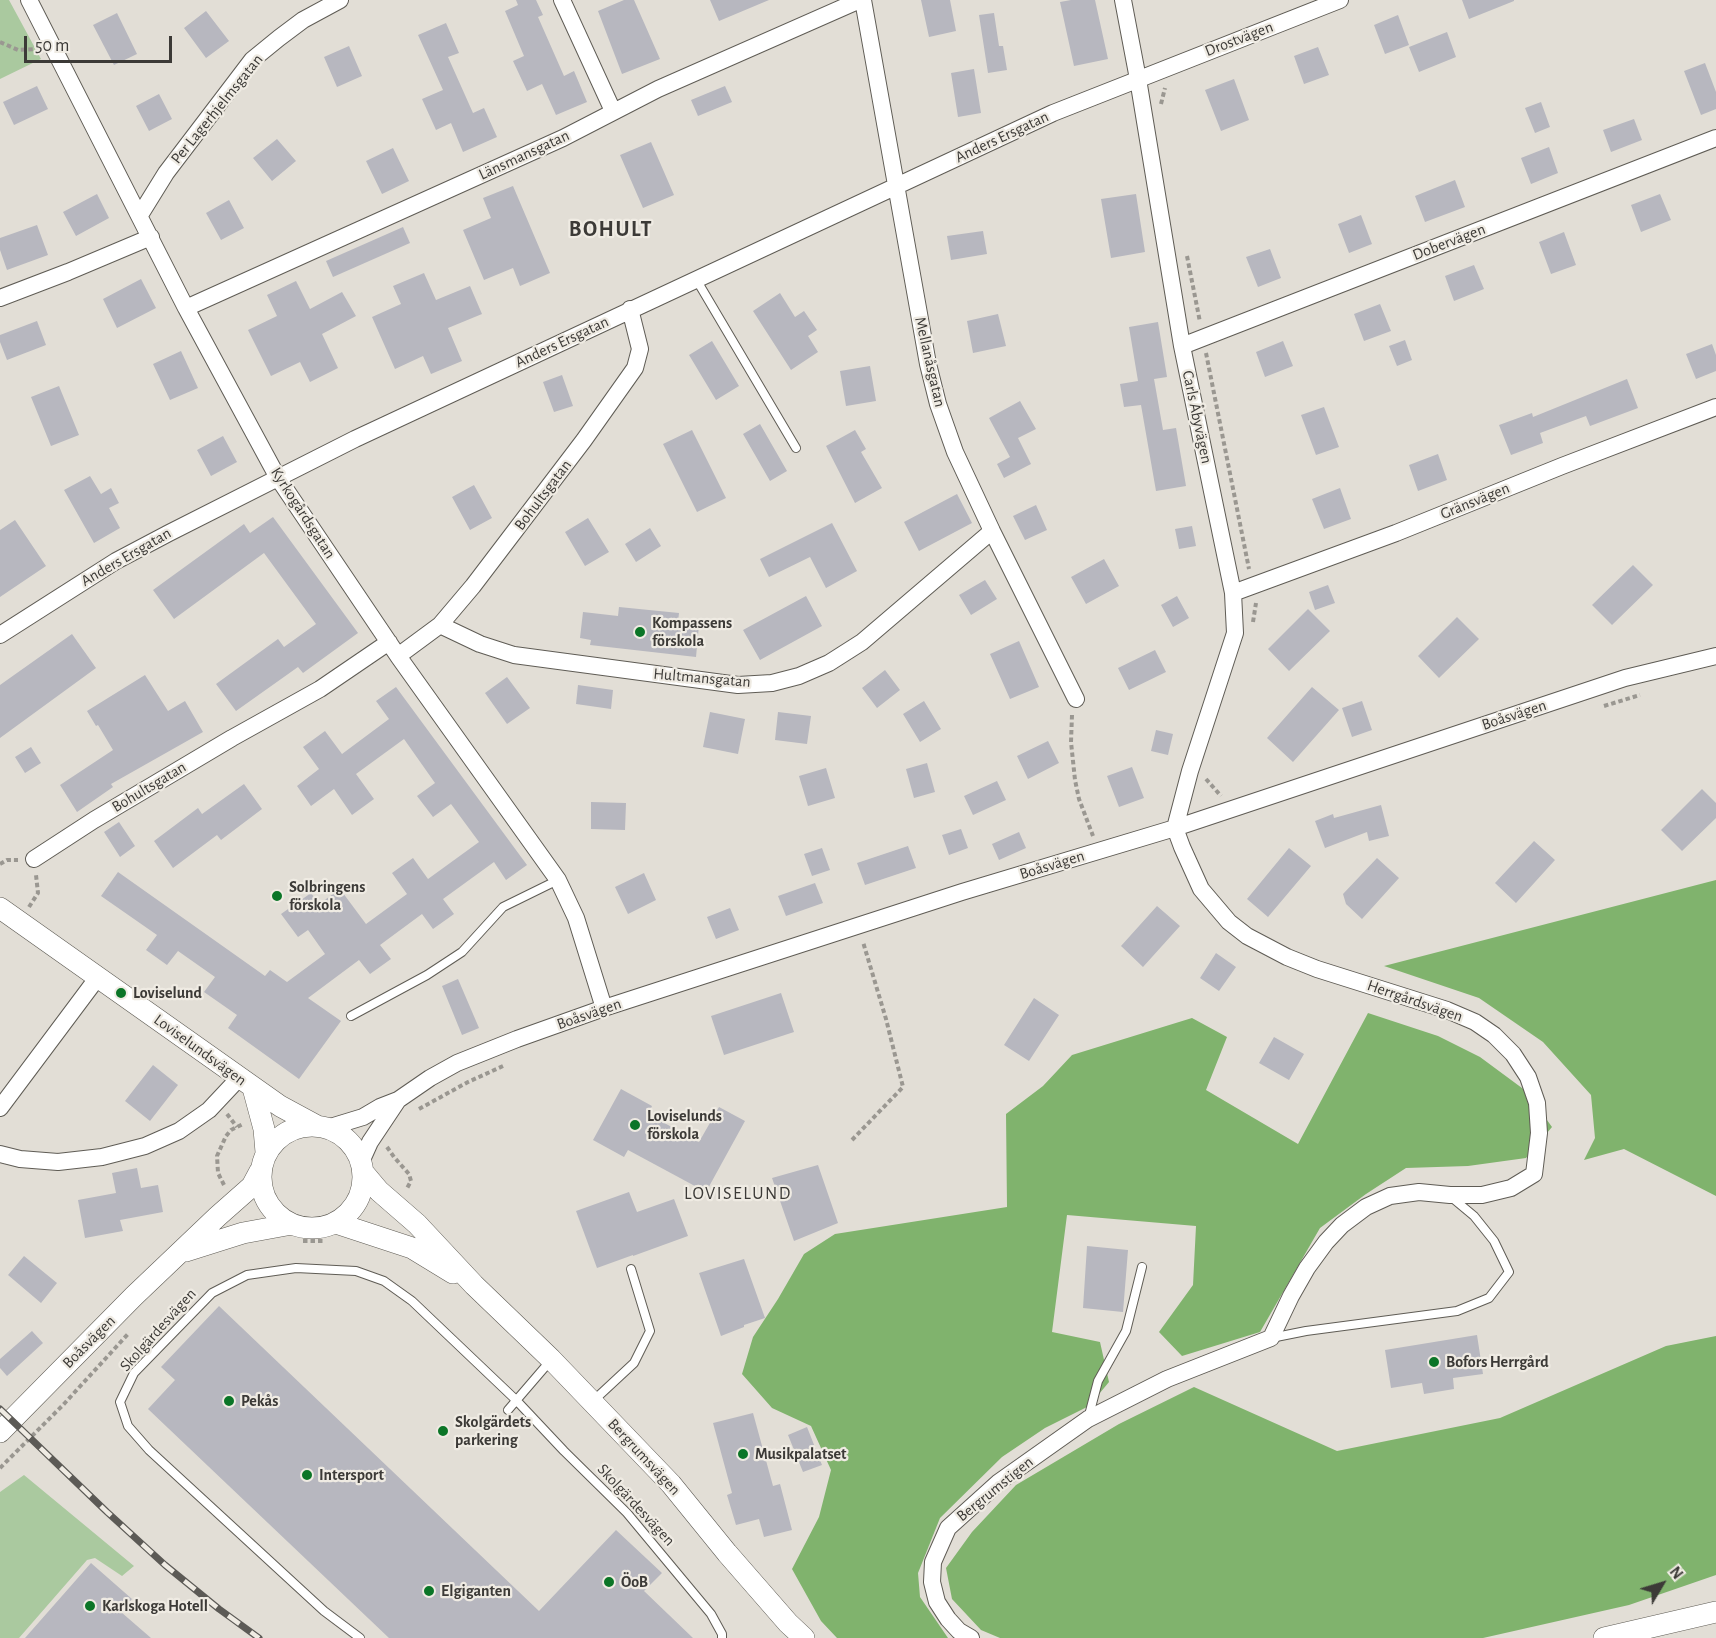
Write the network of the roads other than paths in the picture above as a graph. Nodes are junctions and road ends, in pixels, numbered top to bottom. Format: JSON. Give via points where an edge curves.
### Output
{"nodes":[{"id":1,"x":29,"y":0,"type":"edge"},
{"id":2,"x":340,"y":0,"type":"edge"},
{"id":3,"x":562,"y":0,"type":"edge"},
{"id":4,"x":862,"y":0,"type":"edge"},
{"id":5,"x":1123,"y":0,"type":"edge"},
{"id":6,"x":1340,"y":0,"type":"edge"},
{"id":7,"x":1138,"y":79,"type":"junction"},
{"id":8,"x":613,"y":111,"type":"junction"},
{"id":9,"x":1716,"y":138,"type":"edge"},
{"id":10,"x":896,"y":186,"type":"junction"},
{"id":11,"x":140,"y":215,"type":"junction"},
{"id":12,"x":151,"y":237,"type":"junction"},
{"id":13,"x":696,"y":279,"type":"junction"},
{"id":14,"x":0,"y":298,"type":"edge"},
{"id":15,"x":186,"y":308,"type":"junction"},
{"id":16,"x":630,"y":309,"type":"junction"},
{"id":17,"x":1182,"y":345,"type":"junction"},
{"id":18,"x":1716,"y":407,"type":"edge"},
{"id":19,"x":796,"y":448,"type":"dead end"},
{"id":20,"x":278,"y":478,"type":"junction"},
{"id":21,"x":992,"y":531,"type":"junction"},
{"id":22,"x":1233,"y":593,"type":"junction"},
{"id":23,"x":440,"y":625,"type":"junction"},
{"id":24,"x":0,"y":635,"type":"edge"},
{"id":25,"x":393,"y":649,"type":"junction"},
{"id":26,"x":1716,"y":656,"type":"edge"},
{"id":27,"x":1076,"y":699,"type":"road end"},
{"id":28,"x":1175,"y":828,"type":"junction"},
{"id":29,"x":34,"y":859,"type":"road end"},
{"id":30,"x":558,"y":880,"type":"junction"},
{"id":31,"x":0,"y":909,"type":"edge"},
{"id":32,"x":98,"y":977,"type":"junction"},
{"id":33,"x":604,"y":1008,"type":"junction"},
{"id":34,"x":351,"y":1016,"type":"dead end"},
{"id":35,"x":246,"y":1082,"type":"junction"},
{"id":36,"x":398,"y":1100,"type":"junction"},
{"id":37,"x":0,"y":1108,"type":"edge"},
{"id":38,"x":322,"y":1127,"type":"junction"},
{"id":39,"x":0,"y":1154,"type":"edge"},
{"id":40,"x":263,"y":1162,"type":"junction"},
{"id":41,"x":362,"y":1167,"type":"junction"},
{"id":42,"x":1450,"y":1196,"type":"junction"},
{"id":43,"x":297,"y":1232,"type":"junction"},
{"id":44,"x":332,"y":1232,"type":"junction"},
{"id":45,"x":180,"y":1254,"type":"junction"},
{"id":46,"x":1142,"y":1267,"type":"dead end"},
{"id":47,"x":631,"y":1269,"type":"dead end"},
{"id":48,"x":474,"y":1285,"type":"junction"},
{"id":49,"x":1271,"y":1338,"type":"junction"},
{"id":50,"x":551,"y":1359,"type":"junction"},
{"id":51,"x":516,"y":1400,"type":"junction"},
{"id":52,"x":592,"y":1402,"type":"junction"},
{"id":53,"x":508,"y":1410,"type":"dead end"},
{"id":54,"x":1088,"y":1419,"type":"junction"},
{"id":55,"x":0,"y":1432,"type":"edge"},
{"id":56,"x":1716,"y":1612,"type":"edge"},
{"id":57,"x":360,"y":1638,"type":"edge"},
{"id":58,"x":722,"y":1638,"type":"edge"},
{"id":59,"x":804,"y":1638,"type":"edge"},
{"id":60,"x":971,"y":1638,"type":"edge"},
{"id":61,"x":1604,"y":1638,"type":"edge"}],
"edges":[{"from":1,"to":11,"type":"street","name":"Kyrkogårdsgatan"},
{"from":2,"to":11,"type":"street","name":"Per Lagerhjelmsgatan","via":[[303,20],[252,60],[166,173]]},
{"from":3,"to":8,"type":"street"},
{"from":4,"to":8,"type":"street","name":"Länsmansgatan"},
{"from":4,"to":10,"type":"street","name":"Mellanåsgatan"},
{"from":5,"to":7,"type":"street","name":"Carls Åbyvägen"},
{"from":6,"to":7,"type":"street","name":"Drostvägen"},
{"from":7,"to":10,"type":"street","name":"Anders Ersgatan","via":[[1053,113]]},
{"from":7,"to":17,"type":"street","name":"Carls Åbyvägen"},
{"from":8,"to":15,"type":"street","name":"Länsmansgatan","via":[[562,138]]},
{"from":9,"to":17,"type":"street","name":"Dobervägen"},
{"from":10,"to":13,"type":"street","name":"Anders Ersgatan"},
{"from":10,"to":21,"type":"street","name":"Mellanåsgatan","via":[[938,404]]},
{"from":11,"to":12,"type":"street","name":"Kyrkogårdsgatan"},
{"from":12,"to":14,"type":"street"},
{"from":12,"to":15,"type":"street","name":"Kyrkogårdsgatan"},
{"from":13,"to":16,"type":"street","name":"Anders Ersgatan"},
{"from":13,"to":19,"type":"lane"},
{"from":15,"to":20,"type":"street","name":"Kyrkogårdsgatan"},
{"from":16,"to":20,"type":"street","name":"Anders Ersgatan"},
{"from":16,"to":23,"type":"street","name":"Bohultsgatan","via":[[640,349],[635,368],[584,441]]},
{"from":17,"to":22,"type":"street","name":"Carls Åbyvägen"},
{"from":18,"to":22,"type":"street","name":"Gränsvägen"},
{"from":20,"to":24,"type":"street","name":"Anders Ersgatan","via":[[116,561]]},
{"from":20,"to":25,"type":"street","name":"Kyrkogårdsgatan"},
{"from":21,"to":23,"type":"street","name":"Hultmansgatan","via":[[862,642],[829,663],[772,683],[738,685],[514,655]]},
{"from":21,"to":27,"type":"street","name":"Mellanåsgatan"},
{"from":22,"to":28,"type":"street","name":"Carls Åbyvägen","via":[[1235,633]]},
{"from":23,"to":25,"type":"street","name":"Bohultsgatan"},
{"from":25,"to":29,"type":"street","name":"Bohultsgatan","via":[[232,738]]},
{"from":25,"to":30,"type":"street","name":"Kyrkogårdsgatan"},
{"from":26,"to":28,"type":"street","name":"Boåsvägen","via":[[1625,678]]},
{"from":28,"to":33,"type":"street","name":"Boåsvägen"},
{"from":28,"to":42,"type":"street","name":"Herrgårdsvägen","via":[[1201,889],[1229,922],[1247,936],[1317,969],[1448,1010],[1475,1022],[1513,1054],[1528,1077],[1537,1103],[1539,1132],[1534,1174],[1511,1188],[1482,1195]]},
{"from":30,"to":33,"type":"street","name":"Kyrkogårdsgatan","via":[[576,918]]},
{"from":30,"to":34,"type":"lane","via":[[503,907],[462,952]]},
{"from":31,"to":32,"type":"street","name":"Loviselundsvägen"},
{"from":32,"to":35,"type":"street","name":"Loviselundsvägen"},
{"from":32,"to":37,"type":"street"},
{"from":33,"to":36,"type":"street","name":"Boåsvägen","via":[[458,1063]]},
{"from":35,"to":38,"type":"street","name":"Loviselundsvägen","via":[[280,1106]]},
{"from":35,"to":39,"type":"street","via":[[179,1131],[145,1146],[58,1162]]},
{"from":35,"to":40,"type":"street","name":"Loviselundsvägen","via":[[264,1129]]},
{"from":36,"to":38,"type":"street","name":"Boåsvägen","via":[[363,1118]]},
{"from":36,"to":41,"type":"street","name":"Boåsvägen","via":[[370,1143]]},
{"from":38,"to":40,"type":"street","via":[[307,1125],[288,1131],[279,1137]]},
{"from":38,"to":41,"type":"street","via":[[349,1142]]},
{"from":40,"to":43,"type":"street","via":[[262,1191],[269,1206]]},
{"from":40,"to":45,"type":"street","name":"Boåsvägen","via":[[252,1186]]},
{"from":41,"to":44,"type":"street","via":[[363,1182],[357,1202]]},
{"from":41,"to":48,"type":"street","name":"Bergrumsvägen","via":[[379,1191],[417,1224]]},
{"from":42,"to":49,"type":"street","name":"Herrgårdsvägen","via":[[1419,1192],[1390,1196],[1342,1225],[1306,1268]]},
{"from":42,"to":49,"type":"lane","via":[[1474,1216],[1494,1241],[1509,1272],[1489,1298],[1457,1311]]},
{"from":43,"to":44,"type":"street","via":[[306,1228]]},
{"from":43,"to":45,"type":"street","name":"Boåsvägen","via":[[243,1233]]},
{"from":44,"to":48,"type":"street","name":"Bergrumsvägen","via":[[412,1248]]},
{"from":45,"to":55,"type":"street","name":"Boåsvägen"},
{"from":46,"to":54,"type":"lane","via":[[1126,1331],[1098,1382]]},
{"from":47,"to":52,"type":"lane","via":[[650,1331],[634,1363]]},
{"from":48,"to":50,"type":"street","name":"Bergrumsvägen"},
{"from":49,"to":54,"type":"street","via":[[1167,1379]]},
{"from":50,"to":51,"type":"lane"},
{"from":50,"to":52,"type":"street","name":"Bergrumsvägen"},
{"from":51,"to":53,"type":"lane"},
{"from":51,"to":57,"type":"lane","name":"Skolgärdesvägen","via":[[412,1301],[384,1281],[356,1271],[296,1268],[247,1275],[212,1293],[135,1373],[120,1402],[128,1426],[149,1450],[324,1611]]},
{"from":51,"to":58,"type":"lane","name":"Skolgärdesvägen","via":[[627,1513],[711,1614]]},
{"from":52,"to":59,"type":"street","name":"Bergrumsvägen","via":[[671,1484]]},
{"from":54,"to":60,"type":"street","name":"Bergrumstigen","via":[[999,1482],[948,1528],[933,1562],[932,1582],[937,1602],[948,1619]]},
{"from":56,"to":61,"type":"street"}]}
